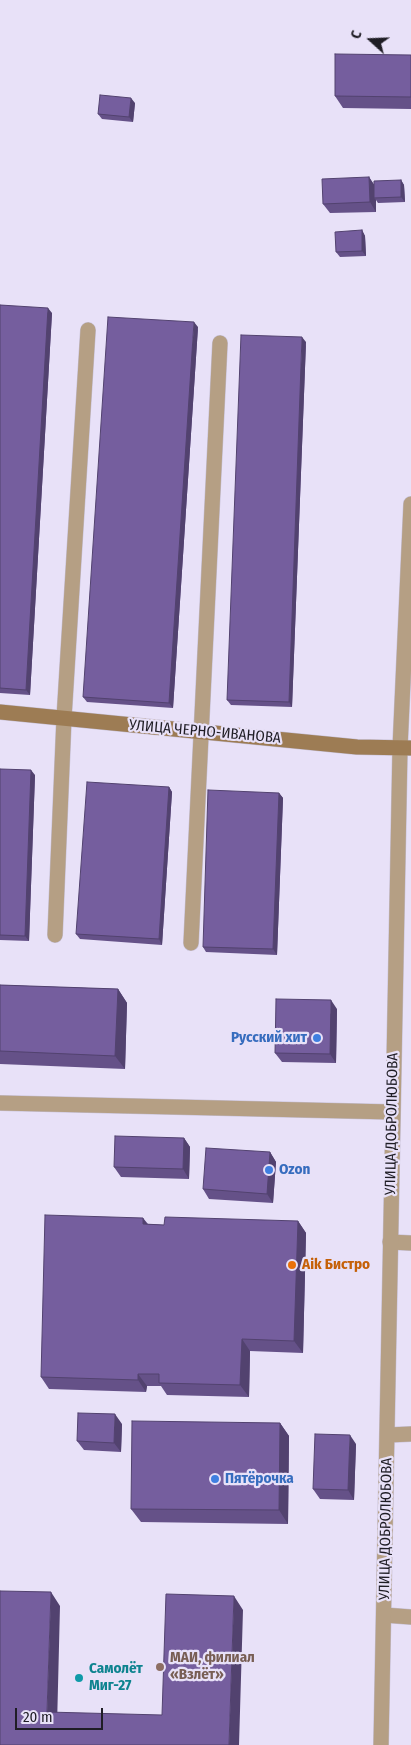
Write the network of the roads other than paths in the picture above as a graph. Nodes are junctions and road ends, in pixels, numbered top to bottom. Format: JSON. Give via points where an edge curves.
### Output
{"nodes":[{"id":1,"x":88,"y":330,"type":"dead end"},
{"id":2,"x":220,"y":343,"type":"dead end"},
{"id":3,"x":411,"y":504,"type":"edge"},
{"id":4,"x":0,"y":712,"type":"edge"},
{"id":5,"x":64,"y":718,"type":"junction"},
{"id":6,"x":202,"y":732,"type":"junction"},
{"id":7,"x":405,"y":748,"type":"edge"},
{"id":8,"x":55,"y":935,"type":"dead end"},
{"id":9,"x":191,"y":943,"type":"dead end"},
{"id":10,"x":0,"y":1103,"type":"edge"},
{"id":11,"x":392,"y":1112,"type":"junction"},
{"id":12,"x":390,"y":1242,"type":"junction"},
{"id":13,"x":411,"y":1243,"type":"edge"},
{"id":14,"x":411,"y":1434,"type":"edge"},
{"id":15,"x":388,"y":1435,"type":"junction"},
{"id":16,"x":384,"y":1615,"type":"junction"},
{"id":17,"x":411,"y":1617,"type":"edge"},
{"id":18,"x":381,"y":1745,"type":"edge"}],
"edges":[{"from":1,"to":5,"type":"street"},
{"from":2,"to":6,"type":"street"},
{"from":3,"to":7,"type":"street","name":"УЛИЦА ДОБРОЛЮБОВА"},
{"from":4,"to":5,"type":"main road","name":"УЛИЦА ЧЕРНО-ИВАНОВА"},
{"from":5,"to":6,"type":"main road","name":"УЛИЦА ЧЕРНО-ИВАНОВА"},
{"from":5,"to":8,"type":"street"},
{"from":6,"to":7,"type":"main road","name":"УЛИЦА ЧЕРНО-ИВАНОВА","via":[[357,747]]},
{"from":6,"to":9,"type":"street"},
{"from":7,"to":11,"type":"street","name":"УЛИЦА ДОБРОЛЮБОВА"},
{"from":10,"to":11,"type":"street"},
{"from":11,"to":12,"type":"street","name":"УЛИЦА ДОБРОЛЮБОВА"},
{"from":12,"to":13,"type":"street"},
{"from":12,"to":15,"type":"street","name":"УЛИЦА ДОБРОЛЮБОВА"},
{"from":14,"to":15,"type":"street"},
{"from":15,"to":16,"type":"street","name":"УЛИЦА ДОБРОЛЮБОВА"},
{"from":16,"to":17,"type":"street"},
{"from":16,"to":18,"type":"street","name":"УЛИЦА ДОБРОЛЮБОВА"}]}
